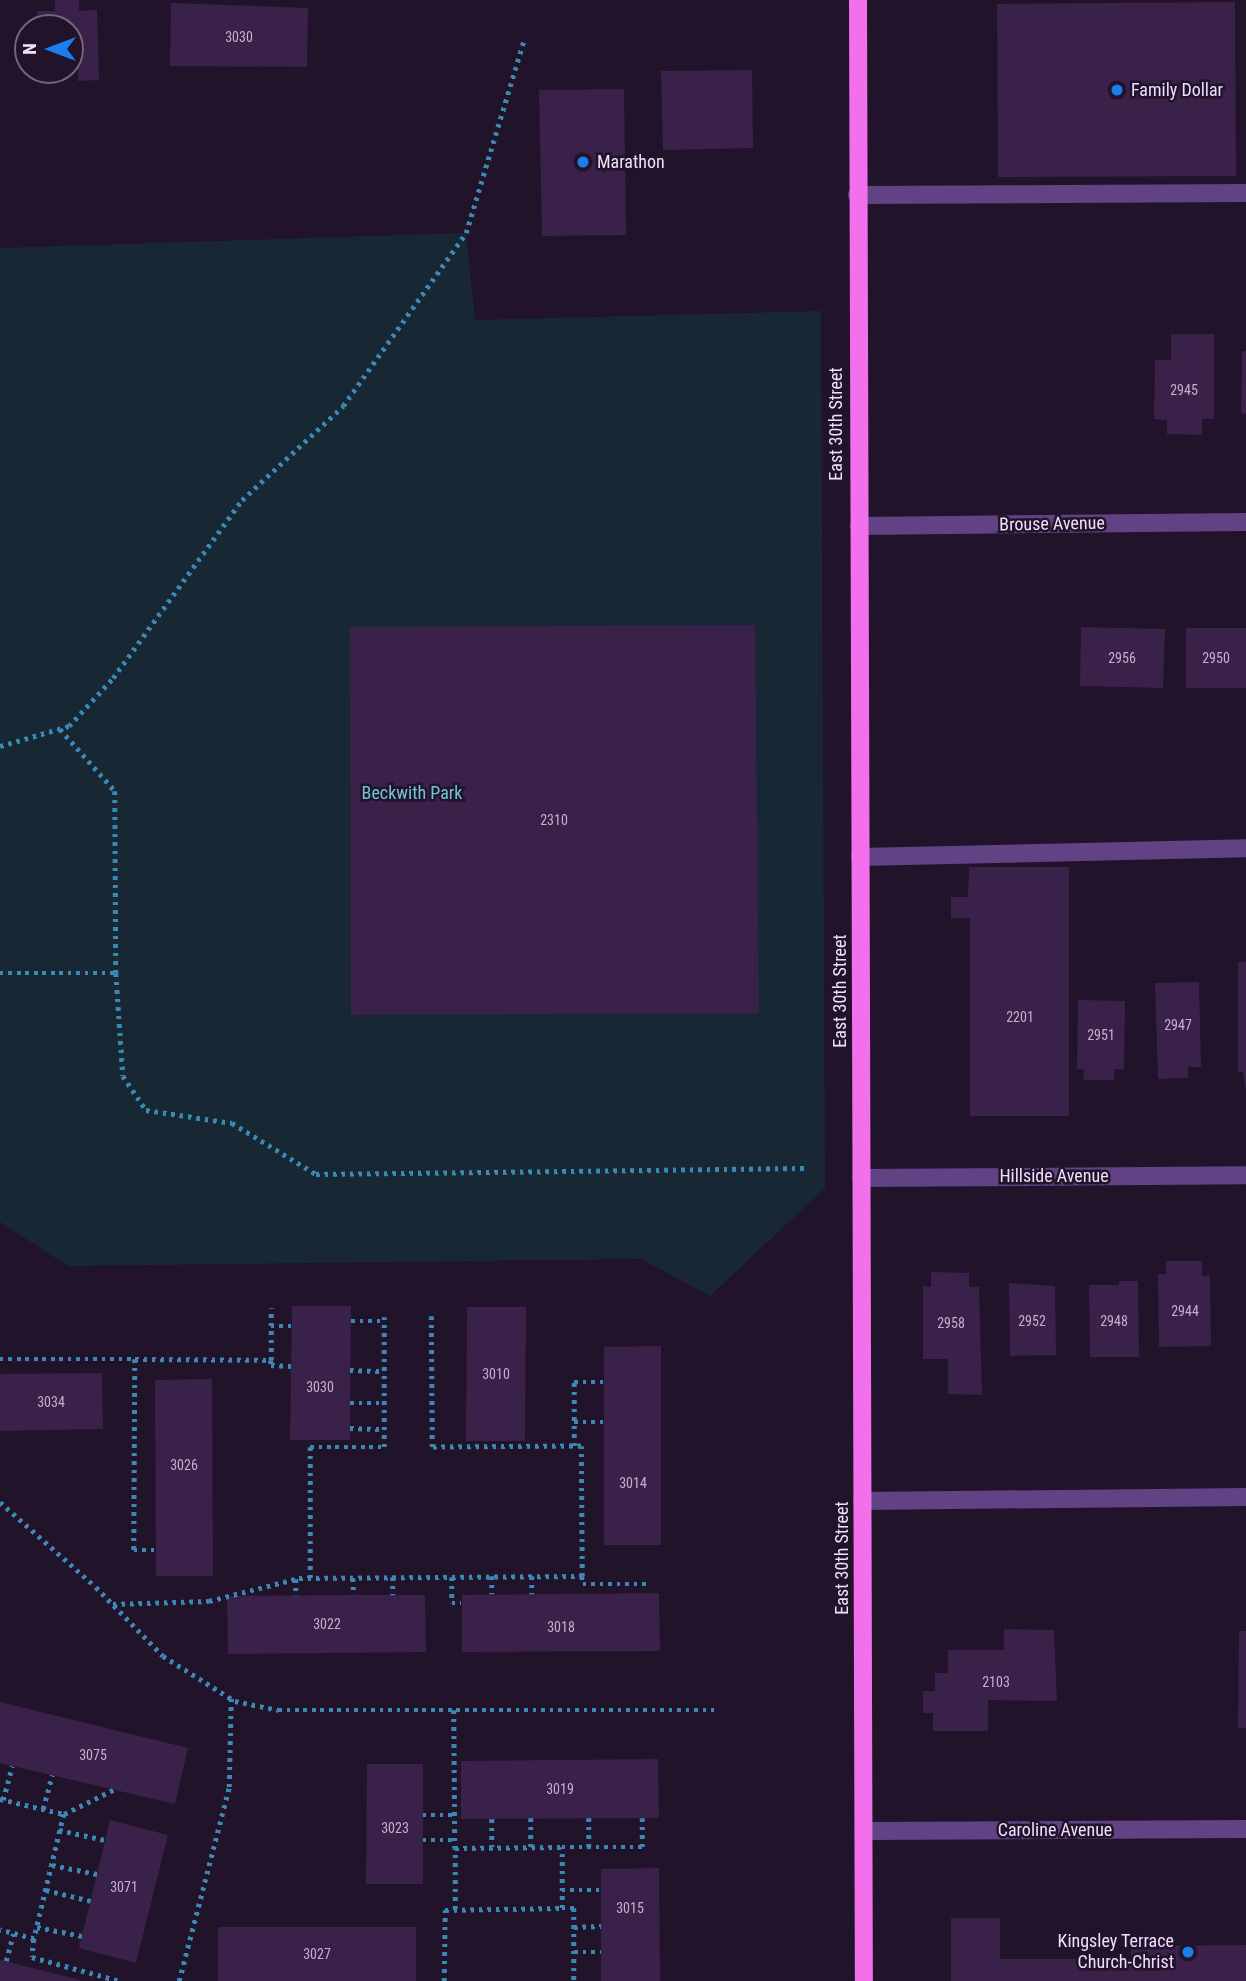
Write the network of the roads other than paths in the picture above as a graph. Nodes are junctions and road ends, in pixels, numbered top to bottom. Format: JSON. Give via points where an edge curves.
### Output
{"nodes":[{"id":1,"x":858,"y":0,"type":"edge"},
{"id":2,"x":1246,"y":193,"type":"edge"},
{"id":3,"x":857,"y":195,"type":"junction"},
{"id":4,"x":1246,"y":522,"type":"edge"},
{"id":5,"x":859,"y":526,"type":"junction"},
{"id":6,"x":1246,"y":848,"type":"edge"},
{"id":7,"x":860,"y":857,"type":"junction"},
{"id":8,"x":1246,"y":1175,"type":"edge"},
{"id":9,"x":862,"y":1178,"type":"junction"},
{"id":10,"x":1246,"y":1497,"type":"edge"},
{"id":11,"x":862,"y":1501,"type":"junction"},
{"id":12,"x":1246,"y":1829,"type":"edge"},
{"id":13,"x":864,"y":1831,"type":"junction"},
{"id":14,"x":864,"y":1981,"type":"edge"}],
"edges":[{"from":1,"to":3,"type":"main road","name":"East 30th Street"},
{"from":2,"to":3,"type":"street"},
{"from":3,"to":5,"type":"main road","name":"East 30th Street"},
{"from":4,"to":5,"type":"street","name":"Brouse Avenue"},
{"from":5,"to":7,"type":"main road","name":"East 30th Street"},
{"from":6,"to":7,"type":"street"},
{"from":7,"to":9,"type":"main road","name":"East 30th Street"},
{"from":8,"to":9,"type":"street","name":"Hillside Avenue"},
{"from":9,"to":11,"type":"main road","name":"East 30th Street"},
{"from":10,"to":11,"type":"street"},
{"from":11,"to":13,"type":"main road","name":"East 30th Street"},
{"from":12,"to":13,"type":"street","name":"Caroline Avenue"},
{"from":13,"to":14,"type":"main road","name":"East 30th Street"}]}
